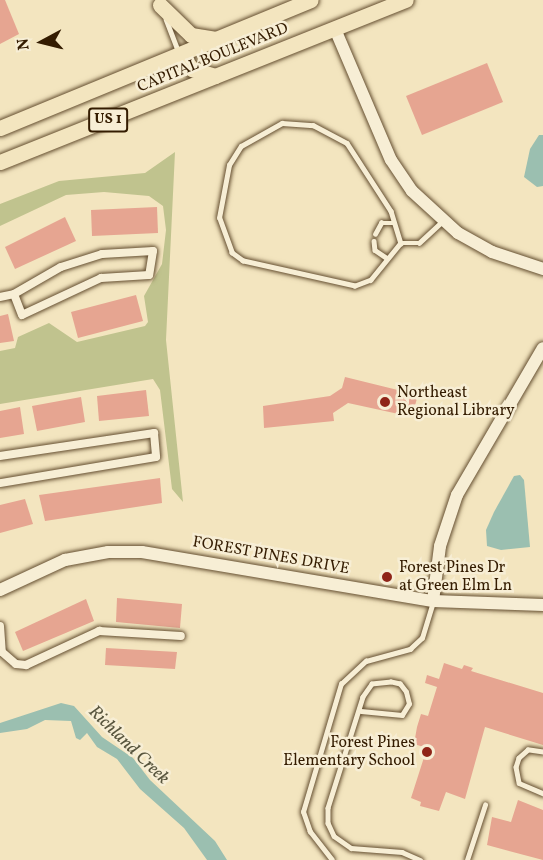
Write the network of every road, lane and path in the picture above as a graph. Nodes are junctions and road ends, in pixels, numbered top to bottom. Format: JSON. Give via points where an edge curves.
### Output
{"nodes":[{"id":1,"x":311,"y":0,"type":"edge"},
{"id":2,"x":406,"y":0,"type":"edge"},
{"id":3,"x":159,"y":2,"type":"edge"},
{"id":4,"x":335,"y":29,"type":"junction"},
{"id":5,"x":216,"y":39,"type":"junction"},
{"id":6,"x":180,"y":55,"type":"junction"},
{"id":7,"x":215,"y":76,"type":"junction"},
{"id":8,"x":43,"y":112,"type":"junction"},
{"id":9,"x":0,"y":128,"type":"edge"},
{"id":10,"x":0,"y":137,"type":"edge"},
{"id":11,"x":0,"y":162,"type":"edge"},
{"id":12,"x":443,"y":221,"type":"junction"},
{"id":13,"x":394,"y":223,"type":"junction"},
{"id":14,"x":375,"y":234,"type":"dead end"},
{"id":15,"x":374,"y":241,"type":"dead end"},
{"id":16,"x":401,"y":243,"type":"junction"},
{"id":17,"x":387,"y":258,"type":"junction"},
{"id":18,"x":543,"y":270,"type":"edge"},
{"id":19,"x":14,"y":294,"type":"junction"},
{"id":20,"x":0,"y":297,"type":"edge"},
{"id":21,"x":543,"y":348,"type":"edge"},
{"id":22,"x":0,"y":456,"type":"edge"},
{"id":23,"x":0,"y":483,"type":"edge"},
{"id":24,"x":0,"y":590,"type":"edge"},
{"id":25,"x":434,"y":601,"type":"junction"},
{"id":26,"x":543,"y":605,"type":"edge"},
{"id":27,"x":0,"y":626,"type":"edge"},
{"id":28,"x":181,"y":636,"type":"dead end"},
{"id":29,"x":361,"y":711,"type":"junction"},
{"id":30,"x":543,"y":753,"type":"edge"},
{"id":31,"x":543,"y":793,"type":"edge"},
{"id":32,"x":485,"y":805,"type":"dead end"},
{"id":33,"x":332,"y":860,"type":"edge"},
{"id":34,"x":420,"y":860,"type":"edge"},
{"id":35,"x":467,"y":860,"type":"edge"}],
"edges":[{"from":1,"to":5,"type":"highway","name":"CAPITAL BOULEVARD","number":"US 1"},
{"from":2,"to":4,"type":"highway","name":"CAPITAL BOULEVARD","number":"US 1"},
{"from":3,"to":5,"type":"highway","via":[[191,35]]},
{"from":3,"to":6,"type":"lane"},
{"from":4,"to":7,"type":"highway","name":"CAPITAL BOULEVARD","number":"US 1"},
{"from":4,"to":12,"type":"street","via":[[391,160],[412,191]]},
{"from":5,"to":6,"type":"highway","name":"CAPITAL BOULEVARD","number":"US 1"},
{"from":6,"to":7,"type":"highway","via":[[192,69]]},
{"from":6,"to":8,"type":"highway","name":"CAPITAL BOULEVARD","number":"US 1"},
{"from":7,"to":11,"type":"highway","name":"CAPITAL BOULEVARD","number":"US 1"},
{"from":8,"to":9,"type":"highway","name":"CAPITAL BOULEVARD","number":"US 1"},
{"from":8,"to":10,"type":"highway","via":[[20,129]]},
{"from":12,"to":16,"type":"lane","via":[[419,243]]},
{"from":12,"to":18,"type":"street","via":[[492,252]]},
{"from":13,"to":14,"type":"lane","via":[[381,223]]},
{"from":13,"to":16,"type":"lane"},
{"from":13,"to":17,"type":"lane","via":[[347,143],[332,133],[297,122],[282,123],[241,146],[229,165],[218,207],[232,253],[243,261],[355,286],[371,280]]},
{"from":15,"to":17,"type":"lane","via":[[375,250]]},
{"from":16,"to":17,"type":"lane"},
{"from":19,"to":19,"type":"street","via":[[22,315],[101,278],[149,275],[153,250],[102,254],[61,267]]},
{"from":19,"to":20,"type":"street"},
{"from":21,"to":25,"type":"street","via":[[457,495],[440,546]]},
{"from":22,"to":23,"type":"street","via":[[154,433],[156,457]]},
{"from":24,"to":25,"type":"street","name":"FOREST PINES DRIVE","via":[[65,560],[108,552],[142,552]]},
{"from":25,"to":26,"type":"street","name":"FOREST PINES DRIVE"},
{"from":25,"to":33,"type":"lane","via":[[422,638],[410,649],[366,661],[341,684],[304,798],[303,812],[314,840]]},
{"from":27,"to":28,"type":"street","via":[[2,652],[16,664],[26,665],[99,631]]},
{"from":29,"to":29,"type":"lane","via":[[402,715],[409,704],[406,692],[400,684],[372,684],[363,697]]},
{"from":29,"to":34,"type":"lane","via":[[328,808],[328,823],[334,836],[351,848],[402,852]]},
{"from":30,"to":31,"type":"lane","via":[[528,750],[516,767],[519,783]]},
{"from":32,"to":35,"type":"lane"}]}
